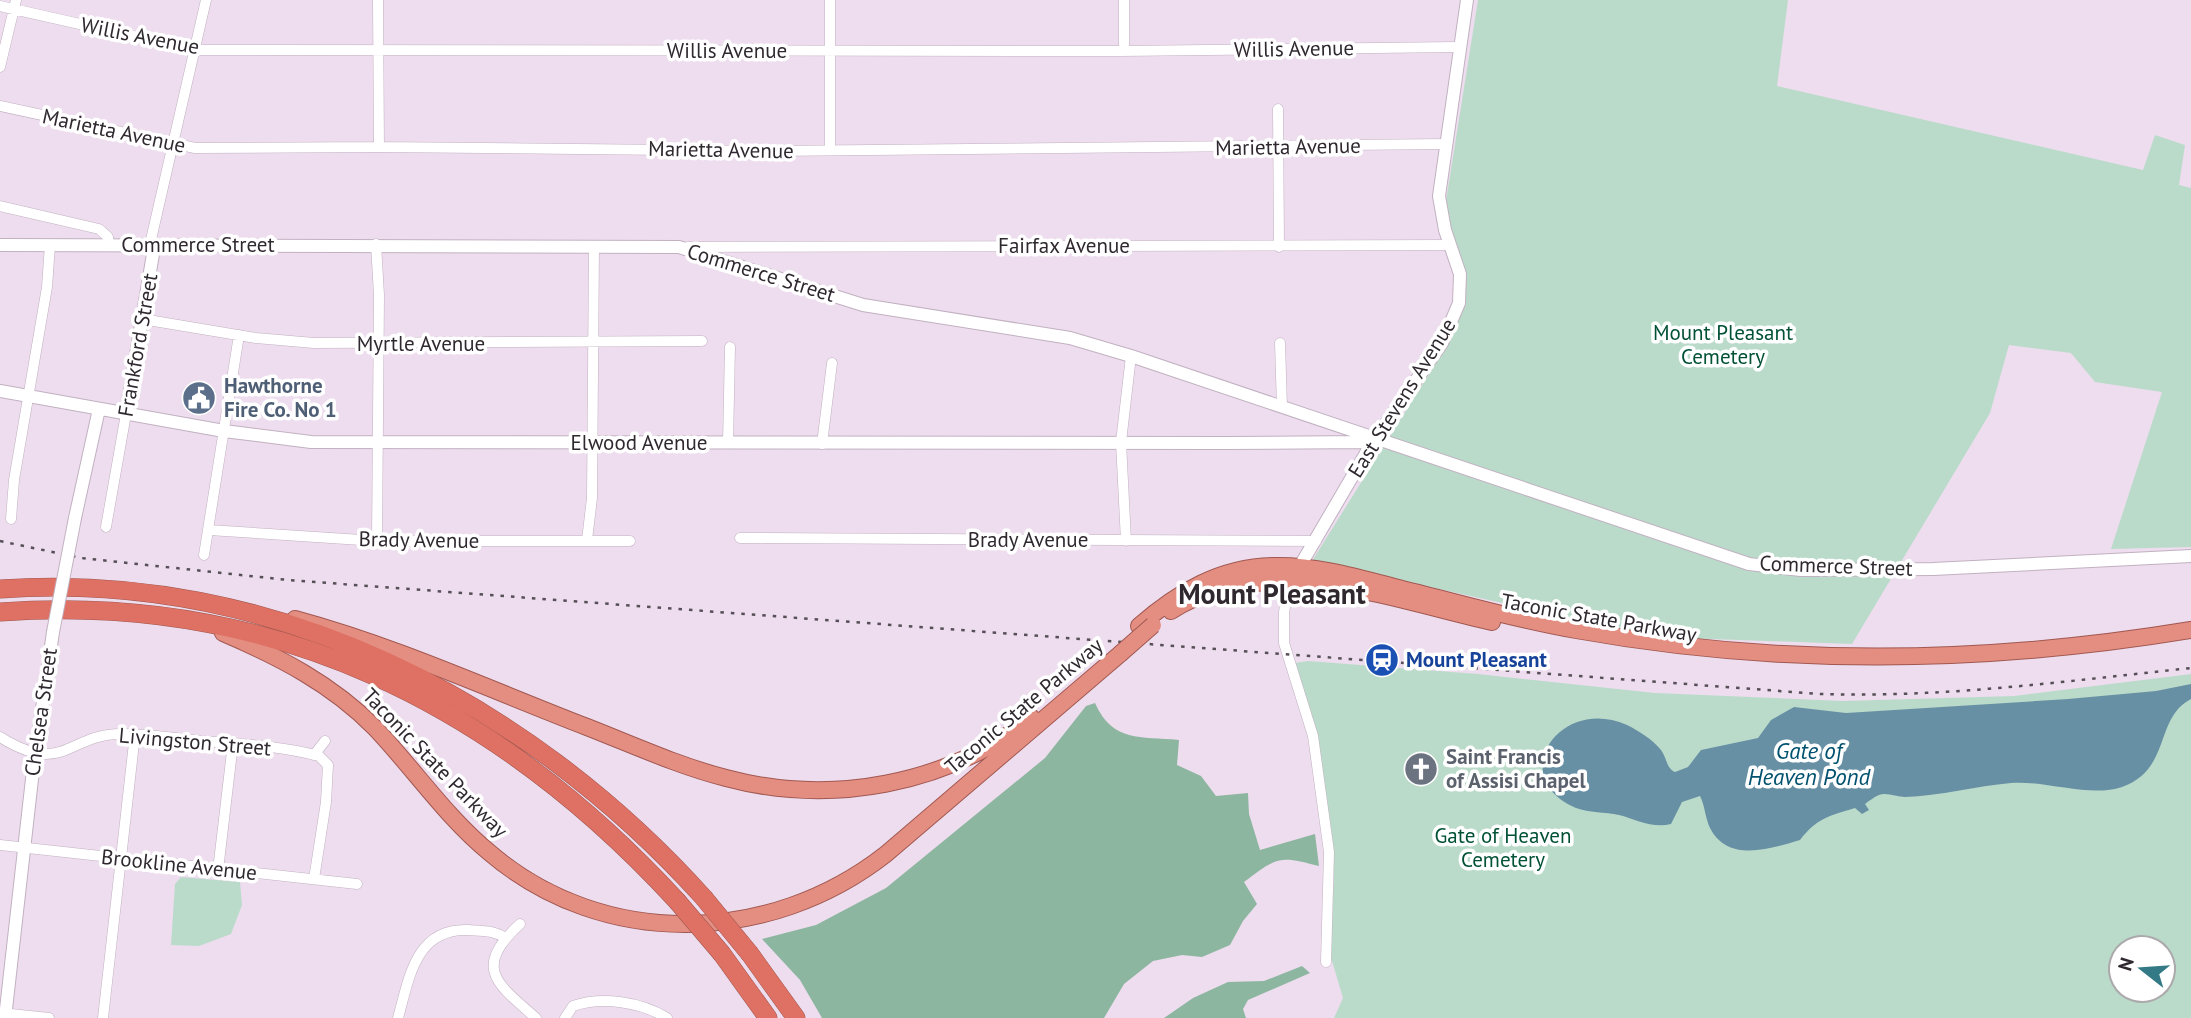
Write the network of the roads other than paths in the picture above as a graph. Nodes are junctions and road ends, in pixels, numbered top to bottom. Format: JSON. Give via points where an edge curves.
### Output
{"nodes":[{"id":1,"x":206,"y":0,"type":"edge"},
{"id":2,"x":378,"y":0,"type":"edge"},
{"id":3,"x":830,"y":0,"type":"edge"},
{"id":4,"x":1124,"y":0,"type":"edge"},
{"id":5,"x":1467,"y":0,"type":"edge"},
{"id":6,"x":15,"y":4,"type":"edge"},
{"id":7,"x":0,"y":6,"type":"edge"},
{"id":8,"x":1458,"y":47,"type":"junction"},
{"id":9,"x":194,"y":50,"type":"junction"},
{"id":10,"x":830,"y":50,"type":"junction"},
{"id":11,"x":377,"y":51,"type":"junction"},
{"id":12,"x":1124,"y":51,"type":"junction"},
{"id":13,"x":0,"y":67,"type":"edge"},
{"id":14,"x":0,"y":106,"type":"edge"},
{"id":15,"x":1278,"y":110,"type":"dead end"},
{"id":16,"x":1446,"y":144,"type":"junction"},
{"id":17,"x":172,"y":146,"type":"junction"},
{"id":18,"x":379,"y":146,"type":"junction"},
{"id":19,"x":1278,"y":147,"type":"junction"},
{"id":20,"x":830,"y":150,"type":"junction"},
{"id":21,"x":0,"y":206,"type":"edge"},
{"id":22,"x":150,"y":244,"type":"junction"},
{"id":23,"x":376,"y":244,"type":"junction"},
{"id":24,"x":1450,"y":244,"type":"junction"},
{"id":25,"x":0,"y":245,"type":"edge"},
{"id":26,"x":50,"y":245,"type":"junction"},
{"id":27,"x":109,"y":245,"type":"junction"},
{"id":28,"x":594,"y":246,"type":"junction"},
{"id":29,"x":679,"y":247,"type":"junction"},
{"id":30,"x":1279,"y":247,"type":"junction"},
{"id":31,"x":142,"y":319,"type":"junction"},
{"id":32,"x":239,"y":335,"type":"junction"},
{"id":33,"x":702,"y":341,"type":"dead end"},
{"id":34,"x":594,"y":343,"type":"junction"},
{"id":35,"x":1280,"y":343,"type":"dead end"},
{"id":36,"x":378,"y":345,"type":"junction"},
{"id":37,"x":730,"y":346,"type":"dead end"},
{"id":38,"x":1131,"y":356,"type":"junction"},
{"id":39,"x":832,"y":363,"type":"dead end"},
{"id":40,"x":0,"y":391,"type":"edge"},
{"id":41,"x":30,"y":397,"type":"junction"},
{"id":42,"x":1282,"y":407,"type":"junction"},
{"id":43,"x":99,"y":410,"type":"junction"},
{"id":44,"x":126,"y":414,"type":"junction"},
{"id":45,"x":224,"y":430,"type":"junction"},
{"id":46,"x":1376,"y":438,"type":"junction"},
{"id":47,"x":1283,"y":441,"type":"joint"},
{"id":48,"x":378,"y":442,"type":"junction"},
{"id":49,"x":1121,"y":442,"type":"junction"},
{"id":50,"x":593,"y":443,"type":"junction"},
{"id":51,"x":728,"y":443,"type":"junction"},
{"id":52,"x":822,"y":444,"type":"junction"},
{"id":53,"x":10,"y":519,"type":"dead end"},
{"id":54,"x":106,"y":527,"type":"dead end"},
{"id":55,"x":209,"y":530,"type":"junction"},
{"id":56,"x":740,"y":538,"type":"dead end"},
{"id":57,"x":587,"y":540,"type":"junction"},
{"id":58,"x":377,"y":541,"type":"junction"},
{"id":59,"x":630,"y":541,"type":"dead end"},
{"id":60,"x":1126,"y":541,"type":"junction"},
{"id":61,"x":1316,"y":541,"type":"junction"},
{"id":62,"x":204,"y":555,"type":"dead end"},
{"id":63,"x":2191,"y":556,"type":"edge"},
{"id":64,"x":1300,"y":567,"type":"junction"},
{"id":65,"x":1290,"y":581,"type":"junction"},
{"id":66,"x":0,"y":590,"type":"edge"},
{"id":67,"x":203,"y":601,"type":"junction"},
{"id":68,"x":47,"y":609,"type":"junction"},
{"id":69,"x":0,"y":612,"type":"edge"},
{"id":70,"x":0,"y":618,"type":"edge"},
{"id":71,"x":185,"y":618,"type":"junction"},
{"id":72,"x":1146,"y":626,"type":"junction"},
{"id":73,"x":2191,"y":630,"type":"edge"},
{"id":74,"x":2191,"y":640,"type":"edge"},
{"id":75,"x":1114,"y":653,"type":"junction"},
{"id":76,"x":135,"y":734,"type":"junction"},
{"id":77,"x":0,"y":737,"type":"edge"},
{"id":78,"x":326,"y":741,"type":"dead end"},
{"id":79,"x":233,"y":743,"type":"junction"},
{"id":80,"x":35,"y":752,"type":"junction"},
{"id":81,"x":314,"y":755,"type":"junction"},
{"id":82,"x":0,"y":845,"type":"edge"},
{"id":83,"x":24,"y":848,"type":"junction"},
{"id":84,"x":122,"y":858,"type":"junction"},
{"id":85,"x":218,"y":870,"type":"junction"},
{"id":86,"x":314,"y":878,"type":"junction"},
{"id":87,"x":357,"y":884,"type":"dead end"},
{"id":88,"x":520,"y":925,"type":"dead end"},
{"id":89,"x":505,"y":938,"type":"junction"},
{"id":90,"x":1326,"y":962,"type":"dead end"},
{"id":91,"x":3,"y":1015,"type":"edge"},
{"id":92,"x":49,"y":1018,"type":"edge"},
{"id":93,"x":103,"y":1018,"type":"edge"},
{"id":94,"x":398,"y":1018,"type":"edge"},
{"id":95,"x":536,"y":1018,"type":"edge"},
{"id":96,"x":565,"y":1018,"type":"edge"},
{"id":97,"x":667,"y":1018,"type":"edge"},
{"id":98,"x":768,"y":1018,"type":"edge"},
{"id":99,"x":796,"y":1018,"type":"edge"}],
"edges":[{"from":1,"to":9,"type":"street","name":"Frankford Street"},
{"from":2,"to":11,"type":"street"},
{"from":3,"to":10,"type":"street"},
{"from":4,"to":12,"type":"street"},
{"from":5,"to":8,"type":"street","name":"East Stevens Avenue"},
{"from":6,"to":7,"type":"street","name":"Willis Avenue"},
{"from":6,"to":9,"type":"street","name":"Willis Avenue"},
{"from":6,"to":13,"type":"street"},
{"from":8,"to":12,"type":"street","name":"Willis Avenue"},
{"from":8,"to":16,"type":"street","name":"East Stevens Avenue"},
{"from":9,"to":11,"type":"street","name":"Willis Avenue"},
{"from":9,"to":17,"type":"street","name":"Frankford Street"},
{"from":10,"to":11,"type":"street","name":"Willis Avenue"},
{"from":10,"to":12,"type":"street","name":"Willis Avenue"},
{"from":10,"to":20,"type":"street"},
{"from":11,"to":18,"type":"street"},
{"from":14,"to":17,"type":"street","name":"Marietta Avenue"},
{"from":15,"to":19,"type":"street"},
{"from":16,"to":19,"type":"street","name":"Marietta Avenue"},
{"from":16,"to":24,"type":"street","name":"East Stevens Avenue","via":[[1439,196]]},
{"from":17,"to":18,"type":"street","name":"Marietta Avenue"},
{"from":17,"to":22,"type":"street","name":"Frankford Street"},
{"from":18,"to":20,"type":"street","name":"Marietta Avenue"},
{"from":19,"to":20,"type":"street","name":"Marietta Avenue"},
{"from":19,"to":30,"type":"street"},
{"from":21,"to":27,"type":"street","via":[[99,229]]},
{"from":22,"to":23,"type":"street","name":"Commerce Street"},
{"from":22,"to":27,"type":"street","name":"Commerce Street"},
{"from":22,"to":31,"type":"street","name":"Frankford Street","via":[[153,254]]},
{"from":23,"to":28,"type":"street","name":"Commerce Street"},
{"from":23,"to":36,"type":"street"},
{"from":24,"to":30,"type":"street","name":"Fairfax Avenue"},
{"from":24,"to":46,"type":"street","name":"East Stevens Avenue","via":[[1460,274],[1460,303],[1453,322]]},
{"from":25,"to":26,"type":"street","name":"Commerce Street"},
{"from":26,"to":27,"type":"street","name":"Commerce Street"},
{"from":26,"to":41,"type":"street"},
{"from":28,"to":29,"type":"street","name":"Commerce Street"},
{"from":28,"to":34,"type":"street"},
{"from":29,"to":30,"type":"street","name":"Fairfax Avenue"},
{"from":29,"to":38,"type":"street","name":"Commerce Street","via":[[863,305],[1070,338]]},
{"from":31,"to":32,"type":"street","name":"Myrtle Avenue"},
{"from":31,"to":44,"type":"street","name":"Frankford Street"},
{"from":32,"to":36,"type":"street","name":"Myrtle Avenue"},
{"from":32,"to":45,"type":"street"},
{"from":33,"to":34,"type":"street","name":"Myrtle Avenue"},
{"from":34,"to":36,"type":"street","name":"Myrtle Avenue"},
{"from":34,"to":50,"type":"street"},
{"from":35,"to":42,"type":"street"},
{"from":36,"to":48,"type":"street"},
{"from":37,"to":51,"type":"street"},
{"from":38,"to":42,"type":"street","name":"Commerce Street"},
{"from":38,"to":49,"type":"street"},
{"from":39,"to":52,"type":"street"},
{"from":40,"to":41,"type":"street","name":"Elwood Avenue"},
{"from":41,"to":43,"type":"street","name":"Elwood Avenue"},
{"from":41,"to":53,"type":"street"},
{"from":42,"to":46,"type":"street","name":"Commerce Street"},
{"from":43,"to":44,"type":"street","name":"Elwood Avenue"},
{"from":43,"to":80,"type":"street","name":"Chelsea Street","bridge":true,"via":[[53,632]]},
{"from":44,"to":45,"type":"street","name":"Elwood Avenue"},
{"from":44,"to":54,"type":"street","name":"Frankford Street"},
{"from":45,"to":48,"type":"street","name":"Elwood Avenue","via":[[301,441]]},
{"from":45,"to":55,"type":"street"},
{"from":46,"to":47,"type":"street","name":"Commerce Street","via":[[1365,442]]},
{"from":46,"to":61,"type":"street","name":"East Stevens Avenue"},
{"from":46,"to":63,"type":"street","name":"Commerce Street","via":[[1693,547],[1767,567],[1933,569]]},
{"from":47,"to":49,"type":"street","name":"Elwood Avenue"},
{"from":48,"to":50,"type":"street","name":"Elwood Avenue"},
{"from":48,"to":58,"type":"street"},
{"from":49,"to":52,"type":"street","name":"Elwood Avenue"},
{"from":49,"to":60,"type":"street"},
{"from":50,"to":51,"type":"street","name":"Elwood Avenue"},
{"from":50,"to":57,"type":"street"},
{"from":51,"to":52,"type":"street","name":"Elwood Avenue"},
{"from":55,"to":58,"type":"street","name":"Brady Avenue"},
{"from":55,"to":62,"type":"street"},
{"from":56,"to":60,"type":"street","name":"Brady Avenue"},
{"from":57,"to":58,"type":"street","name":"Brady Avenue"},
{"from":57,"to":59,"type":"street","name":"Brady Avenue"},
{"from":60,"to":61,"type":"street","name":"Brady Avenue"},
{"from":61,"to":64,"type":"street","name":"East Stevens Avenue"},
{"from":64,"to":65,"type":"street","name":"East Stevens Avenue"},
{"from":64,"to":72,"type":"highway","name":"Taconic State Parkway","via":[[1258,567],[1220,575],[1184,591]]},
{"from":64,"to":73,"type":"highway","name":"Taconic State Parkway","via":[[1571,629],[1756,655],[1943,656],[2099,644]]},
{"from":65,"to":72,"type":"highway","name":"Taconic State Parkway","via":[[1252,582],[1215,590]]},
{"from":65,"to":74,"type":"highway","name":"Taconic State Parkway","via":[[1587,642],[1773,665],[1878,668],[1972,664]]},
{"from":65,"to":90,"type":"street","via":[[1283,631],[1313,736],[1329,852]]},
{"from":66,"to":67,"type":"highway","name":"Taconic State Parkway","via":[[88,587]]},
{"from":67,"to":75,"type":"highway","name":"Taconic State Parkway","via":[[318,625],[697,769],[796,790],[884,784],[959,761],[1026,723]]},
{"from":67,"to":99,"type":"highway","bridge":true,"via":[[346,643],[467,702],[591,790],[639,832],[704,898]]},
{"from":68,"to":69,"type":"highway","name":"Taconic State Parkway"},
{"from":68,"to":70,"type":"highway"},
{"from":68,"to":71,"type":"highway","name":"Taconic State Parkway","via":[[120,610]]},
{"from":71,"to":75,"type":"highway","name":"Taconic State Parkway","via":[[269,653],[330,690],[373,726],[468,834],[527,881],[592,911],[682,926],[729,923],[775,913],[854,877],[898,844]]},
{"from":71,"to":98,"type":"highway","bridge":true,"via":[[252,631],[379,677],[509,753],[616,839],[677,901]]},
{"from":72,"to":75,"type":"highway","name":"Taconic State Parkway","bridge":true},
{"from":76,"to":79,"type":"street","name":"Livingston Street"},
{"from":76,"to":80,"type":"street","name":"Livingston Street","via":[[101,736],[56,755]]},
{"from":76,"to":84,"type":"street"},
{"from":77,"to":80,"type":"street","name":"Livingston Street"},
{"from":78,"to":81,"type":"street"},
{"from":79,"to":81,"type":"street","name":"Livingston Street"},
{"from":79,"to":85,"type":"street"},
{"from":80,"to":83,"type":"street","name":"Chelsea Street"},
{"from":81,"to":86,"type":"street","via":[[328,765]]},
{"from":82,"to":83,"type":"street","name":"Brookline Avenue"},
{"from":83,"to":84,"type":"street","name":"Brookline Avenue"},
{"from":83,"to":91,"type":"street","name":"Chelsea Street"},
{"from":84,"to":85,"type":"street","name":"Brookline Avenue"},
{"from":84,"to":93,"type":"street"},
{"from":85,"to":86,"type":"street","name":"Brookline Avenue"},
{"from":86,"to":87,"type":"street","name":"Brookline Avenue"},
{"from":88,"to":89,"type":"street"},
{"from":89,"to":94,"type":"street","via":[[488,931],[450,931],[422,949],[413,963]]},
{"from":89,"to":95,"type":"street","via":[[497,948],[494,974],[499,986]]},
{"from":91,"to":92,"type":"street"},
{"from":96,"to":97,"type":"street","via":[[573,1006],[600,1002],[641,1005]]}]}
